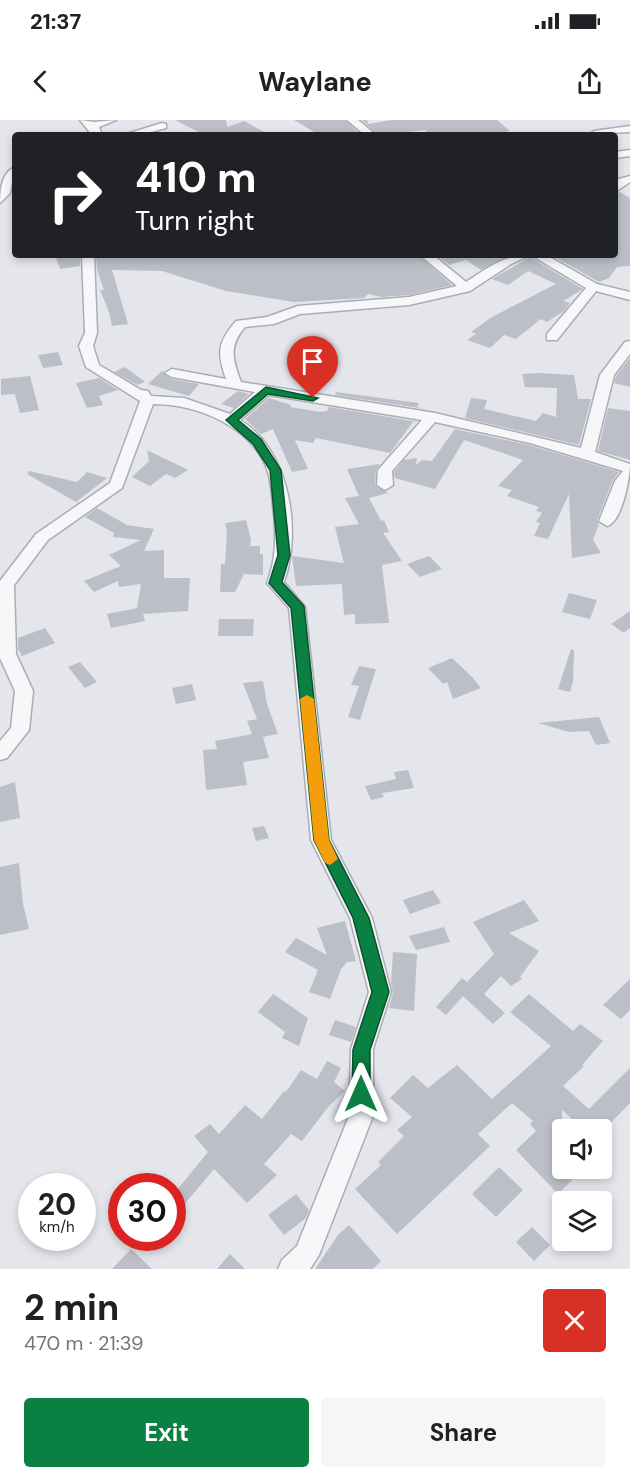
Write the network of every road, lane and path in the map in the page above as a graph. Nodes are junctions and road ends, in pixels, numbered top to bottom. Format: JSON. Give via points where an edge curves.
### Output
{"nodes":[{"id":1,"x":111,"y":120,"type":"edge"},
{"id":2,"x":375,"y":120,"type":"edge"},
{"id":3,"x":354,"y":122,"type":"edge"},
{"id":4,"x":162,"y":126,"type":"dead end"},
{"id":5,"x":92,"y":127,"type":"edge"},
{"id":6,"x":630,"y":129,"type":"edge"},
{"id":7,"x":139,"y":132,"type":"edge"},
{"id":8,"x":367,"y":132,"type":"edge"},
{"id":9,"x":608,"y":132,"type":"edge"},
{"id":10,"x":12,"y":175,"type":"edge"},
{"id":11,"x":0,"y":200,"type":"edge"},
{"id":12,"x":88,"y":258,"type":"edge"},
{"id":13,"x":430,"y":258,"type":"edge"},
{"id":14,"x":516,"y":258,"type":"edge"},
{"id":15,"x":542,"y":258,"type":"edge"},
{"id":16,"x":593,"y":287,"type":"junction"},
{"id":17,"x":466,"y":288,"type":"junction"},
{"id":18,"x":630,"y":296,"type":"edge"},
{"id":19,"x":552,"y":337,"type":"dead end"},
{"id":20,"x":630,"y":345,"type":"edge"},
{"id":21,"x":172,"y":373,"type":"dead end"},
{"id":22,"x":235,"y":385,"type":"junction"},
{"id":23,"x":266,"y":390,"type":"junction"},
{"id":24,"x":145,"y":397,"type":"junction"},
{"id":25,"x":430,"y":418,"type":"junction"},
{"id":26,"x":232,"y":420,"type":"junction"},
{"id":27,"x":587,"y":453,"type":"junction"},
{"id":28,"x":630,"y":471,"type":"edge"},
{"id":29,"x":385,"y":485,"type":"dead end"},
{"id":30,"x":607,"y":521,"type":"dead end"},
{"id":31,"x":0,"y":753,"type":"edge"},
{"id":32,"x":291,"y":1269,"type":"edge"}],
"edges":[{"from":1,"to":5,"type":"street"},
{"from":2,"to":3,"type":"street"},
{"from":3,"to":8,"type":"street"},
{"from":4,"to":7,"type":"street"},
{"from":6,"to":9,"type":"street"},
{"from":10,"to":11,"type":"street"},
{"from":12,"to":24,"type":"street","via":[[91,333],[86,346],[93,367]]},
{"from":13,"to":17,"type":"street"},
{"from":14,"to":17,"type":"street"},
{"from":15,"to":16,"type":"street"},
{"from":16,"to":18,"type":"street"},
{"from":16,"to":19,"type":"street"},
{"from":17,"to":22,"type":"street","via":[[409,301],[298,310],[269,321],[241,324],[230,336],[225,357]]},
{"from":20,"to":27,"type":"street","via":[[607,375]]},
{"from":21,"to":22,"type":"street"},
{"from":22,"to":23,"type":"street"},
{"from":23,"to":25,"type":"street"},
{"from":23,"to":26,"type":"street"},
{"from":24,"to":26,"type":"street","via":[[225,415]]},
{"from":24,"to":31,"type":"street","via":[[117,484],[42,537],[6,584],[7,654],[24,691],[20,730]]},
{"from":25,"to":27,"type":"street","via":[[500,429]]},
{"from":25,"to":29,"type":"street","via":[[385,470]]},
{"from":26,"to":32,"type":"street","via":[[257,441],[275,470],[284,555],[275,583],[297,606],[321,840],[361,918],[380,992],[362,1050],[361,1116],[306,1255]]},
{"from":27,"to":28,"type":"street"},
{"from":28,"to":30,"type":"street"}]}
